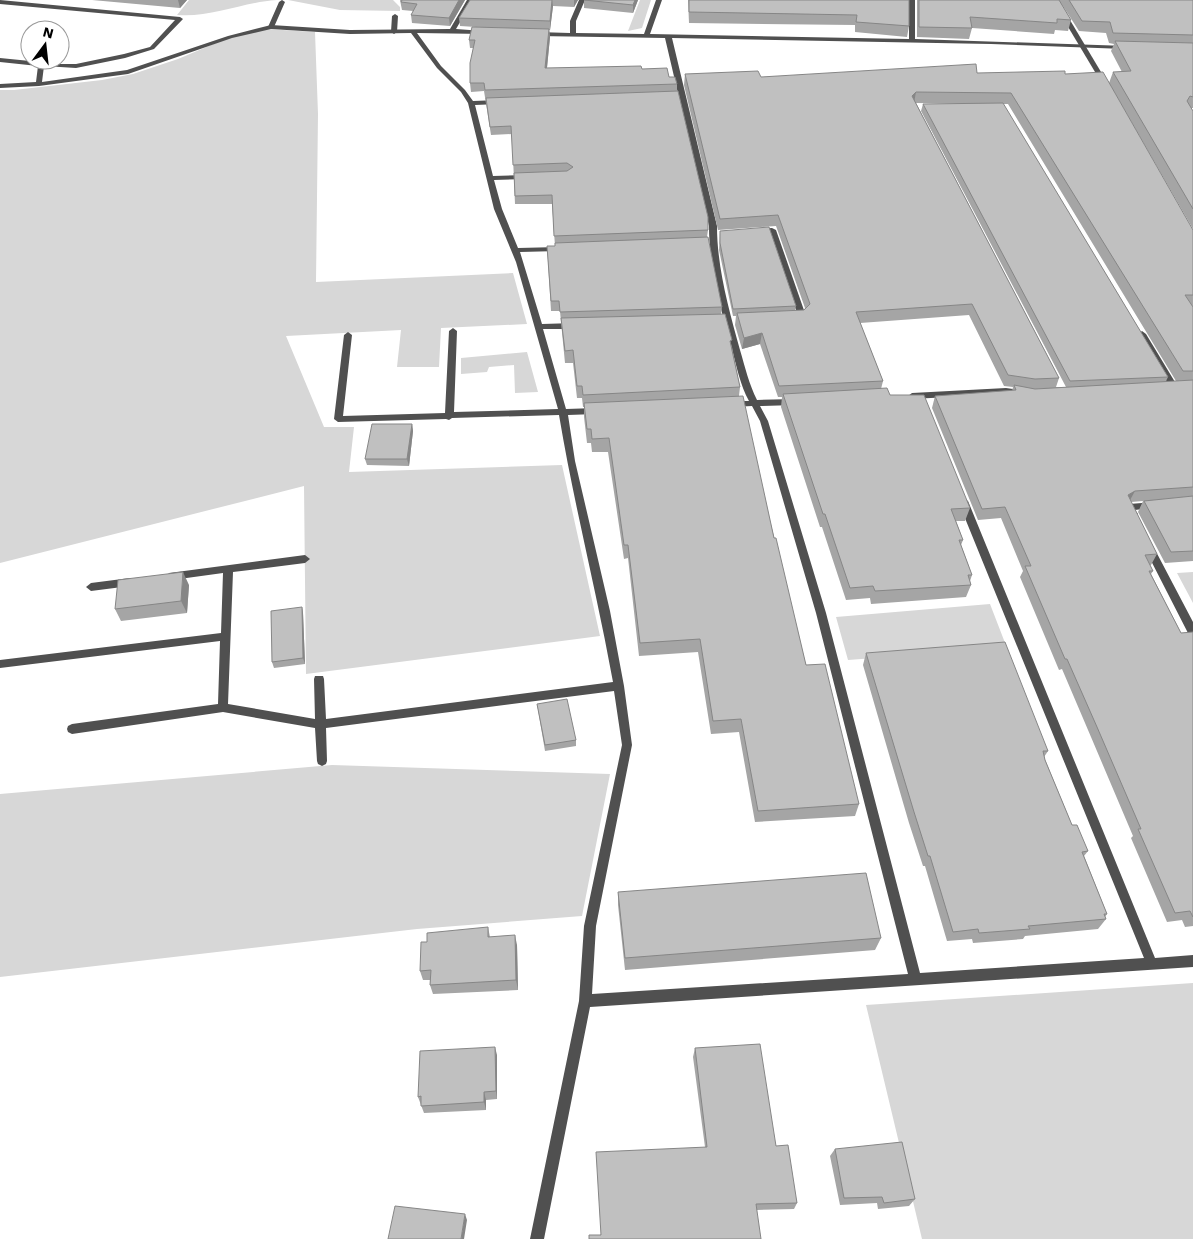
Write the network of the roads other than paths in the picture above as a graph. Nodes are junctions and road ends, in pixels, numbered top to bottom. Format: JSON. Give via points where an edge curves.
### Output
{"nodes":[{"id":1,"x":470,"y":0,"type":"edge"},
{"id":2,"x":582,"y":0,"type":"edge"},
{"id":3,"x":659,"y":0,"type":"edge"},
{"id":4,"x":912,"y":0,"type":"edge"},
{"id":5,"x":1056,"y":0,"type":"edge"},
{"id":6,"x":0,"y":2,"type":"edge"},
{"id":7,"x":282,"y":2,"type":"dead end"},
{"id":8,"x":395,"y":16,"type":"dead end"},
{"id":9,"x":271,"y":26,"type":"junction"},
{"id":10,"x":412,"y":31,"type":"junction"},
{"id":11,"x":452,"y":31,"type":"junction"},
{"id":12,"x":394,"y":32,"type":"junction"},
{"id":13,"x":489,"y":33,"type":"edge"},
{"id":14,"x":528,"y":34,"type":"edge"},
{"id":15,"x":572,"y":34,"type":"junction"},
{"id":16,"x":647,"y":35,"type":"junction"},
{"id":17,"x":668,"y":36,"type":"junction"},
{"id":18,"x":912,"y":41,"type":"junction"},
{"id":19,"x":1082,"y":45,"type":"junction"},
{"id":20,"x":1130,"y":47,"type":"edge"},
{"id":21,"x":0,"y":60,"type":"edge"},
{"id":22,"x":20,"y":62,"type":"edge"},
{"id":23,"x":70,"y":66,"type":"edge"},
{"id":24,"x":40,"y":70,"type":"edge"},
{"id":25,"x":39,"y":84,"type":"junction"},
{"id":26,"x":0,"y":86,"type":"edge"},
{"id":27,"x":1110,"y":92,"type":"edge"},
{"id":28,"x":673,"y":96,"type":"edge"},
{"id":29,"x":682,"y":96,"type":"junction"},
{"id":30,"x":510,"y":102,"type":"edge"},
{"id":31,"x":471,"y":103,"type":"junction"},
{"id":32,"x":538,"y":176,"type":"edge"},
{"id":33,"x":490,"y":178,"type":"junction"},
{"id":34,"x":752,"y":231,"type":"edge"},
{"id":35,"x":723,"y":233,"type":"edge"},
{"id":36,"x":713,"y":234,"type":"junction"},
{"id":37,"x":702,"y":243,"type":"edge"},
{"id":38,"x":712,"y":243,"type":"junction"},
{"id":39,"x":565,"y":248,"type":"edge"},
{"id":40,"x":516,"y":250,"type":"junction"},
{"id":41,"x":784,"y":317,"type":"edge"},
{"id":42,"x":737,"y":320,"type":"edge"},
{"id":43,"x":718,"y":321,"type":"edge"},
{"id":44,"x":728,"y":321,"type":"junction"},
{"id":45,"x":579,"y":326,"type":"edge"},
{"id":46,"x":1138,"y":327,"type":"edge"},
{"id":47,"x":540,"y":328,"type":"junction"},
{"id":48,"x":454,"y":330,"type":"dead end"},
{"id":49,"x":348,"y":335,"type":"dead end"},
{"id":50,"x":1174,"y":387,"type":"edge"},
{"id":51,"x":1031,"y":395,"type":"edge"},
{"id":52,"x":901,"y":397,"type":"edge"},
{"id":53,"x":801,"y":402,"type":"edge"},
{"id":54,"x":725,"y":404,"type":"edge"},
{"id":55,"x":755,"y":404,"type":"junction"},
{"id":56,"x":601,"y":411,"type":"edge"},
{"id":57,"x":563,"y":413,"type":"junction"},
{"id":58,"x":449,"y":417,"type":"junction"},
{"id":59,"x":958,"y":487,"type":"edge"},
{"id":60,"x":1166,"y":504,"type":"edge"},
{"id":61,"x":1138,"y":524,"type":"edge"},
{"id":62,"x":1146,"y":541,"type":"edge"},
{"id":63,"x":305,"y":559,"type":"dead end"},
{"id":64,"x":228,"y":569,"type":"junction"},
{"id":65,"x":159,"y":578,"type":"edge"},
{"id":66,"x":140,"y":580,"type":"edge"},
{"id":67,"x":91,"y":587,"type":"dead end"},
{"id":68,"x":1193,"y":632,"type":"edge"},
{"id":69,"x":226,"y":636,"type":"junction"},
{"id":70,"x":0,"y":664,"type":"edge"},
{"id":71,"x":319,"y":679,"type":"dead end"},
{"id":72,"x":619,"y":686,"type":"junction"},
{"id":73,"x":224,"y":708,"type":"junction"},
{"id":74,"x":320,"y":724,"type":"junction"},
{"id":75,"x":72,"y":730,"type":"dead end"},
{"id":76,"x":322,"y":761,"type":"dead end"},
{"id":77,"x":1193,"y":961,"type":"edge"},
{"id":78,"x":1152,"y":964,"type":"junction"},
{"id":79,"x":915,"y":978,"type":"junction"},
{"id":80,"x":586,"y":1001,"type":"junction"},
{"id":81,"x":537,"y":1239,"type":"edge"}],
"edges":[{"from":1,"to":11,"type":"street"},
{"from":2,"to":15,"type":"street","via":[[573,21]]},
{"from":3,"to":16,"type":"street"},
{"from":4,"to":18,"type":"street"},
{"from":5,"to":19,"type":"street"},
{"from":6,"to":23,"type":"street","via":[[180,19],[152,48]]},
{"from":7,"to":9,"type":"street"},
{"from":8,"to":12,"type":"street"},
{"from":9,"to":12,"type":"street"},
{"from":9,"to":25,"type":"street","via":[[128,72]]},
{"from":10,"to":11,"type":"street"},
{"from":10,"to":12,"type":"street"},
{"from":10,"to":31,"type":"street"},
{"from":11,"to":13,"type":"street"},
{"from":14,"to":15,"type":"street"},
{"from":15,"to":16,"type":"street"},
{"from":16,"to":17,"type":"street"},
{"from":17,"to":18,"type":"street"},
{"from":17,"to":29,"type":"street"},
{"from":18,"to":19,"type":"street"},
{"from":19,"to":20,"type":"street"},
{"from":19,"to":27,"type":"street"},
{"from":21,"to":22,"type":"street"},
{"from":24,"to":25,"type":"street"},
{"from":25,"to":26,"type":"street"},
{"from":28,"to":29,"type":"street"},
{"from":29,"to":36,"type":"street"},
{"from":30,"to":31,"type":"street"},
{"from":31,"to":33,"type":"street"},
{"from":32,"to":33,"type":"street"},
{"from":33,"to":40,"type":"street","via":[[498,209]]},
{"from":34,"to":41,"type":"street","via":[[772,230],[802,316]]},
{"from":35,"to":36,"type":"street"},
{"from":36,"to":38,"type":"street"},
{"from":37,"to":38,"type":"street"},
{"from":38,"to":44,"type":"street"},
{"from":39,"to":40,"type":"street"},
{"from":40,"to":47,"type":"street"},
{"from":42,"to":44,"type":"street"},
{"from":43,"to":44,"type":"street"},
{"from":44,"to":55,"type":"street","via":[[747,389]]},
{"from":45,"to":47,"type":"street"},
{"from":46,"to":50,"type":"street"},
{"from":47,"to":57,"type":"street"},
{"from":48,"to":58,"type":"street"},
{"from":49,"to":58,"type":"street","via":[[338,420]]},
{"from":51,"to":52,"type":"street","via":[[1006,391],[923,400]]},
{"from":53,"to":55,"type":"street"},
{"from":54,"to":55,"type":"street"},
{"from":55,"to":79,"type":"street","via":[[764,421],[821,613]]},
{"from":56,"to":57,"type":"street"},
{"from":57,"to":58,"type":"street"},
{"from":57,"to":72,"type":"street"},
{"from":59,"to":78,"type":"street"},
{"from":60,"to":61,"type":"street","via":[[1129,507]]},
{"from":62,"to":68,"type":"street"},
{"from":63,"to":64,"type":"street"},
{"from":64,"to":65,"type":"street"},
{"from":64,"to":69,"type":"street"},
{"from":66,"to":67,"type":"street"},
{"from":69,"to":70,"type":"street"},
{"from":69,"to":73,"type":"street"},
{"from":71,"to":74,"type":"street"},
{"from":72,"to":74,"type":"street"},
{"from":72,"to":80,"type":"street","via":[[626,745],[590,926]]},
{"from":73,"to":74,"type":"street"},
{"from":73,"to":75,"type":"street"},
{"from":74,"to":76,"type":"street"},
{"from":77,"to":78,"type":"street"},
{"from":78,"to":79,"type":"street"},
{"from":79,"to":80,"type":"street"},
{"from":80,"to":81,"type":"street"}]}
